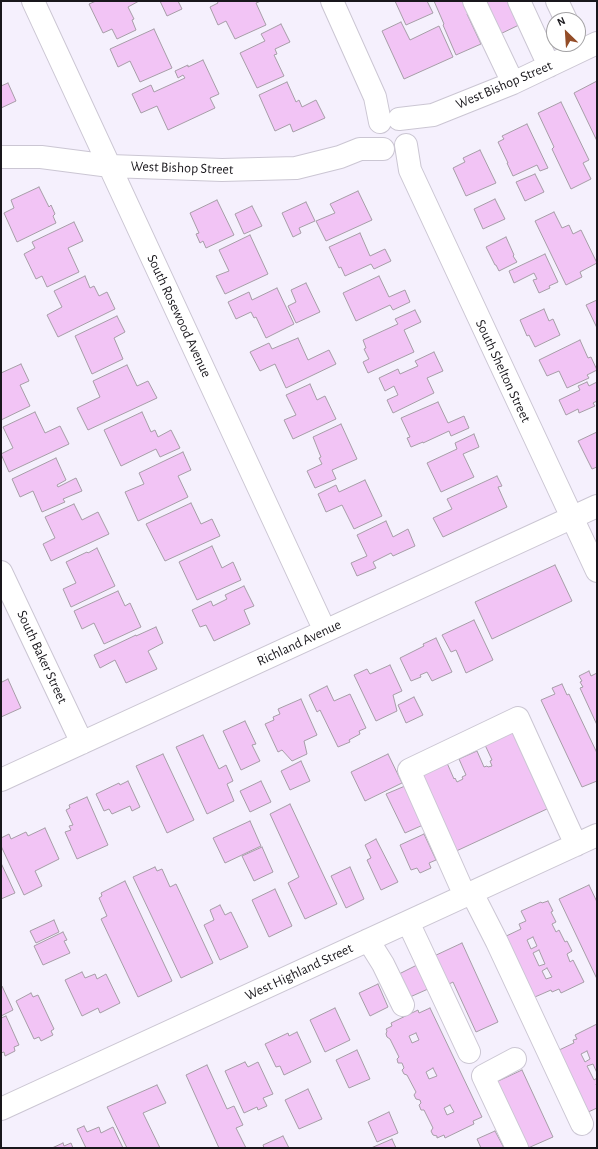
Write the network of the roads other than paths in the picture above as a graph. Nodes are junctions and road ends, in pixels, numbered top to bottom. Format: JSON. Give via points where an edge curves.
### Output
{"nodes":[{"id":1,"x":33,"y":1,"type":"edge"},
{"id":2,"x":332,"y":1,"type":"edge"},
{"id":3,"x":474,"y":1,"type":"edge"},
{"id":4,"x":519,"y":1,"type":"edge"},
{"id":5,"x":557,"y":1,"type":"edge"},
{"id":6,"x":562,"y":12,"type":"edge"},
{"id":7,"x":574,"y":52,"type":"edge"},
{"id":8,"x":549,"y":66,"type":"junction"},
{"id":9,"x":513,"y":83,"type":"junction"},
{"id":10,"x":392,"y":134,"type":"junction"},
{"id":11,"x":1,"y":157,"type":"edge"},
{"id":12,"x":110,"y":166,"type":"junction"},
{"id":13,"x":597,"y":506,"type":"edge"},
{"id":14,"x":572,"y":518,"type":"junction"},
{"id":15,"x":597,"y":571,"type":"edge"},
{"id":16,"x":1,"y":572,"type":"edge"},
{"id":17,"x":325,"y":631,"type":"junction"},
{"id":18,"x":82,"y":743,"type":"junction"},
{"id":19,"x":1,"y":780,"type":"edge"},
{"id":20,"x":597,"y":835,"type":"edge"},
{"id":21,"x":576,"y":845,"type":"junction"},
{"id":22,"x":468,"y":894,"type":"junction"},
{"id":23,"x":408,"y":922,"type":"junction"},
{"id":24,"x":368,"y":940,"type":"junction"},
{"id":25,"x":403,"y":1005,"type":"dead end"},
{"id":26,"x":469,"y":1052,"type":"dead end"},
{"id":27,"x":515,"y":1059,"type":"dead end"},
{"id":28,"x":1,"y":1108,"type":"edge"},
{"id":29,"x":582,"y":1124,"type":"dead end"},
{"id":30,"x":517,"y":1148,"type":"edge"}],
"edges":[{"from":1,"to":12,"type":"street","name":"South Rosewood Avenue"},
{"from":2,"to":10,"type":"street","name":"South Shelton Street"},
{"from":3,"to":9,"type":"street"},
{"from":4,"to":8,"type":"street"},
{"from":5,"to":6,"type":"street"},
{"from":7,"to":8,"type":"street","name":"West Bishop Street"},
{"from":8,"to":9,"type":"street","name":"West Bishop Street"},
{"from":9,"to":10,"type":"street","name":"West Bishop Street"},
{"from":10,"to":12,"type":"street","name":"West Bishop Street","via":[[340,157],[296,168],[222,170]]},
{"from":10,"to":14,"type":"street","name":"South Shelton Street"},
{"from":11,"to":12,"type":"street","name":"West Bishop Street","via":[[41,157]]},
{"from":12,"to":17,"type":"street","name":"South Rosewood Avenue"},
{"from":13,"to":14,"type":"street","name":"Richland Avenue"},
{"from":14,"to":15,"type":"street","name":"South Shelton Street"},
{"from":14,"to":17,"type":"street","name":"Richland Avenue"},
{"from":16,"to":18,"type":"street","name":"South Baker Street"},
{"from":17,"to":18,"type":"street","name":"Richland Avenue"},
{"from":18,"to":19,"type":"street","name":"Richland Avenue"},
{"from":20,"to":21,"type":"street","name":"West Highland Street"},
{"from":21,"to":22,"type":"street","name":"West Highland Street"},
{"from":21,"to":22,"type":"street","via":[[518,718],[409,770]]},
{"from":22,"to":23,"type":"street","name":"West Highland Street"},
{"from":22,"to":29,"type":"street","via":[[497,942]]},
{"from":23,"to":24,"type":"street","name":"West Highland Street"},
{"from":23,"to":26,"type":"street"},
{"from":24,"to":25,"type":"street"},
{"from":24,"to":28,"type":"street","name":"West Highland Street"},
{"from":27,"to":30,"type":"street","via":[[483,1076]]}]}
